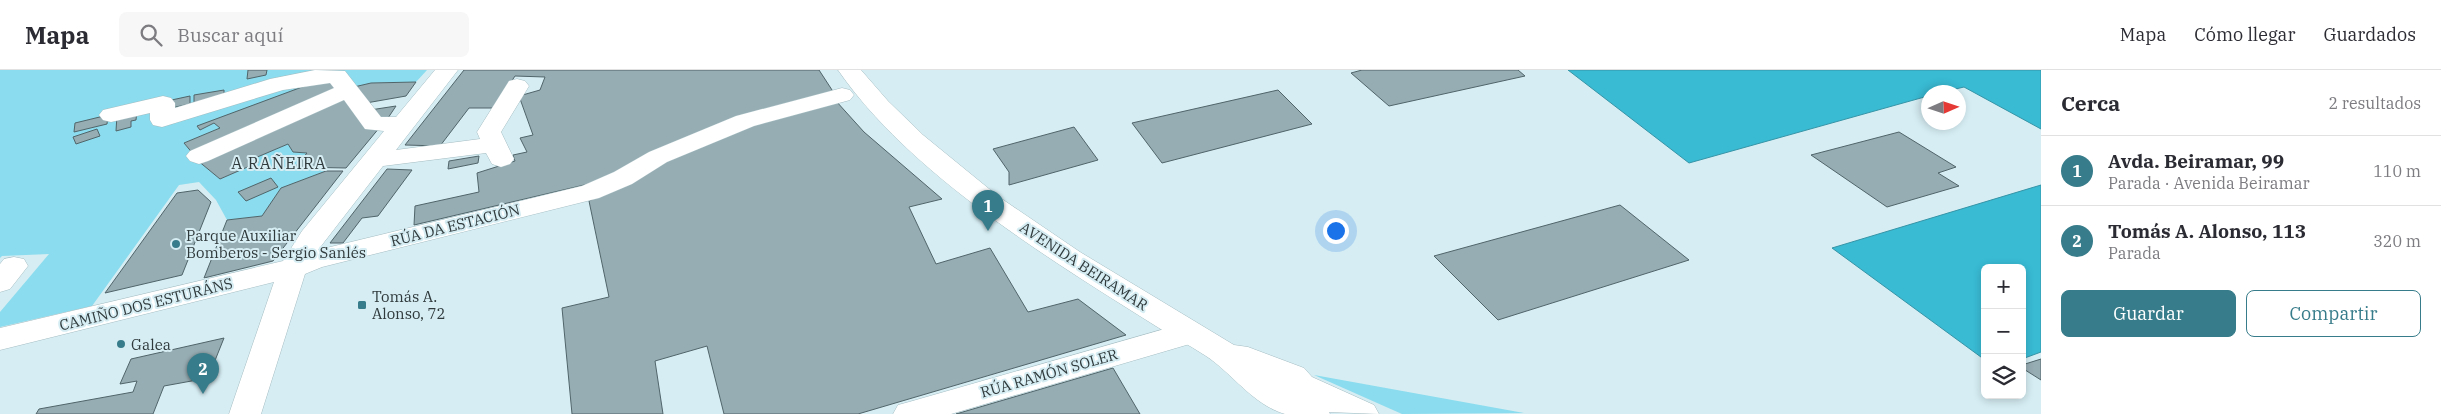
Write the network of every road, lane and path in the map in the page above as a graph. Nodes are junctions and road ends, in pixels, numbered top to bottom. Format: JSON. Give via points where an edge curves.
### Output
{"nodes":[{"id":1,"x":447,"y":70,"type":"edge"},
{"id":2,"x":845,"y":82,"type":"edge"},
{"id":3,"x":517,"y":86,"type":"dead end"},
{"id":4,"x":348,"y":90,"type":"junction"},
{"id":5,"x":111,"y":115,"type":"dead end"},
{"id":6,"x":403,"y":124,"type":"junction"},
{"id":7,"x":199,"y":156,"type":"dead end"},
{"id":8,"x":374,"y":160,"type":"junction"},
{"id":9,"x":292,"y":268,"type":"junction"},
{"id":10,"x":1189,"y":333,"type":"junction"},
{"id":11,"x":0,"y":339,"type":"edge"},
{"id":12,"x":1280,"y":382,"type":"junction"},
{"id":13,"x":245,"y":414,"type":"edge"},
{"id":14,"x":909,"y":414,"type":"edge"},
{"id":15,"x":1314,"y":414,"type":"edge"},
{"id":16,"x":1364,"y":414,"type":"edge"},
{"id":17,"x":1384,"y":414,"type":"edge"}],
"edges":[{"from":1,"to":6,"type":"street"},
{"from":2,"to":9,"type":"street","name":"RÚA DA ESTACIÓN","via":[[658,157],[623,178],[590,192]]},
{"from":2,"to":10,"type":"street","name":"AVENIDA BEIRAMAR","via":[[881,109],[958,178],[1064,253]]},
{"from":3,"to":8,"type":"street","via":[[489,132],[498,152]]},
{"from":4,"to":5,"type":"street","via":[[332,74],[299,78],[162,120],[163,103]]},
{"from":4,"to":6,"type":"street","via":[[374,124]]},
{"from":4,"to":7,"type":"street"},
{"from":6,"to":8,"type":"street"},
{"from":8,"to":9,"type":"street","via":[[312,237]]},
{"from":9,"to":11,"type":"street","name":"CAMIÑO DOS ESTURÁNS"},
{"from":9,"to":13,"type":"street"},
{"from":10,"to":12,"type":"street","name":"AVENIDA BEIRAMAR"},
{"from":10,"to":14,"type":"street","name":"RÚA RAMÓN SOLER"},
{"from":12,"to":15,"type":"street","name":"AVENIDA BEIRAMAR"},
{"from":12,"to":16,"type":"street","name":"AVENIDA BEIRAMAR","via":[[1301,385]]},
{"from":12,"to":17,"type":"street","via":[[1306,379]]}]}
